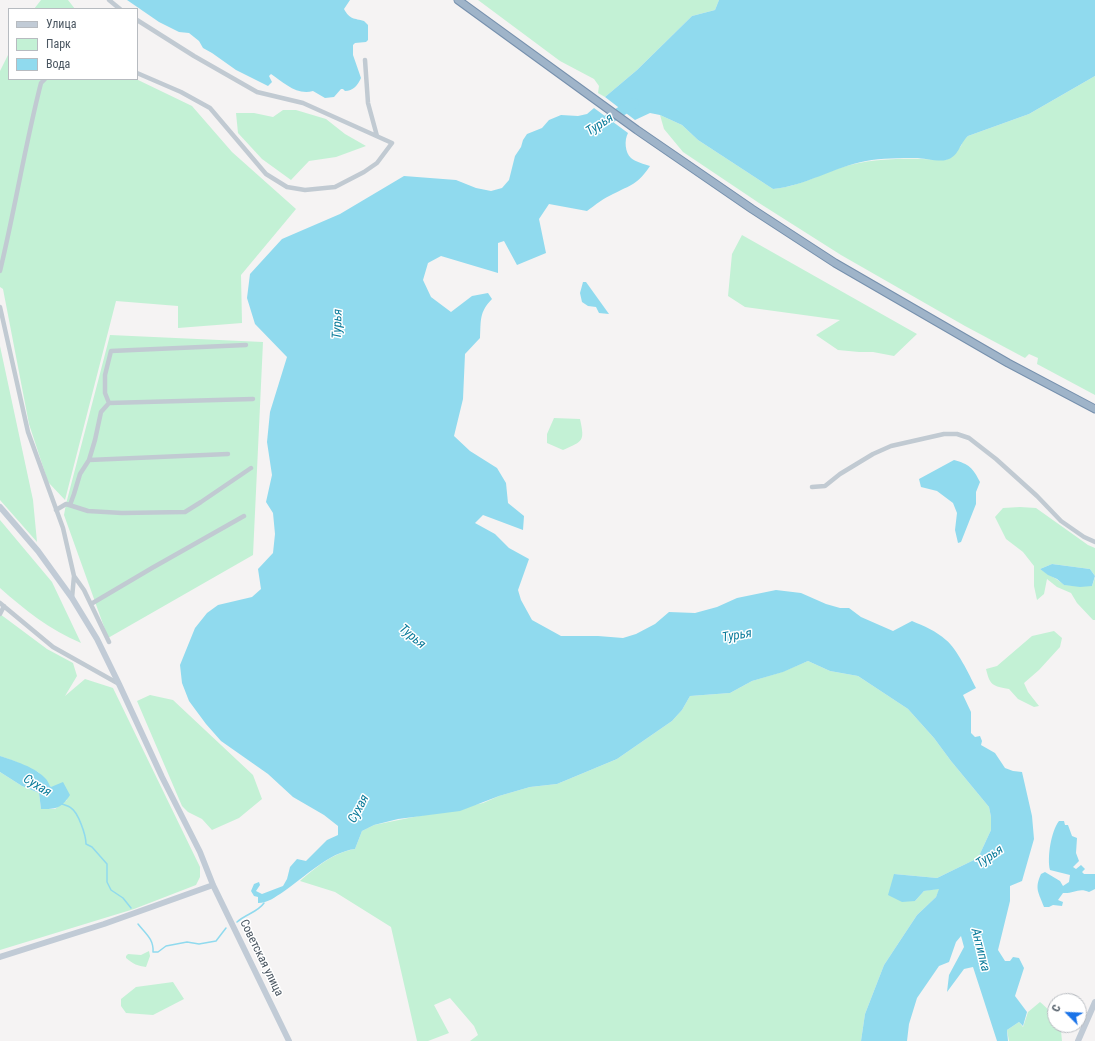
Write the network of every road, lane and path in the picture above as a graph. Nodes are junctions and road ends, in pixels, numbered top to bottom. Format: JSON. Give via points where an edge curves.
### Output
{"nodes":[{"id":1,"x":109,"y":0,"type":"edge"},
{"id":2,"x":458,"y":0,"type":"edge"},
{"id":3,"x":119,"y":8,"type":"edge"},
{"id":4,"x":138,"y":21,"type":"edge"},
{"id":5,"x":365,"y":60,"type":"dead end"},
{"id":6,"x":138,"y":73,"type":"edge"},
{"id":7,"x":44,"y":80,"type":"edge"},
{"id":8,"x":377,"y":136,"type":"junction"},
{"id":9,"x":0,"y":271,"type":"edge"},
{"id":10,"x":0,"y":307,"type":"edge"},
{"id":11,"x":246,"y":345,"type":"dead end"},
{"id":12,"x":253,"y":399,"type":"dead end"},
{"id":13,"x":109,"y":403,"type":"junction"},
{"id":14,"x":1095,"y":409,"type":"edge"},
{"id":15,"x":228,"y":454,"type":"dead end"},
{"id":16,"x":89,"y":460,"type":"junction"},
{"id":17,"x":251,"y":468,"type":"dead end"},
{"id":18,"x":812,"y":487,"type":"dead end"},
{"id":19,"x":70,"y":505,"type":"junction"},
{"id":20,"x":0,"y":507,"type":"edge"},
{"id":21,"x":56,"y":510,"type":"junction"},
{"id":22,"x":244,"y":516,"type":"dead end"},
{"id":23,"x":1095,"y":542,"type":"edge"},
{"id":24,"x":74,"y":576,"type":"junction"},
{"id":25,"x":72,"y":598,"type":"junction"},
{"id":26,"x":2,"y":604,"type":"edge"},
{"id":27,"x":91,"y":604,"type":"junction"},
{"id":28,"x":0,"y":614,"type":"edge"},
{"id":29,"x":109,"y":642,"type":"dead end"},
{"id":30,"x":119,"y":684,"type":"junction"},
{"id":31,"x":213,"y":885,"type":"junction"},
{"id":32,"x":0,"y":957,"type":"edge"},
{"id":33,"x":1095,"y":1002,"type":"edge"},
{"id":34,"x":289,"y":1041,"type":"edge"},
{"id":35,"x":1078,"y":1041,"type":"edge"}],
"edges":[{"from":1,"to":3,"type":"street"},
{"from":2,"to":14,"type":"highway","via":[[637,130],[835,263],[1008,363]]},
{"from":4,"to":8,"type":"street","via":[[257,92],[303,103]]},
{"from":5,"to":8,"type":"street","via":[[368,104]]},
{"from":6,"to":8,"type":"street","via":[[210,108],[266,174],[287,187],[306,190],[334,187],[364,172],[377,163],[392,143]]},
{"from":7,"to":9,"type":"street","via":[[30,124]]},
{"from":10,"to":21,"type":"street","via":[[28,432]]},
{"from":11,"to":13,"type":"street","via":[[111,351],[105,393]]},
{"from":12,"to":13,"type":"street"},
{"from":13,"to":16,"type":"street","via":[[101,412]]},
{"from":15,"to":16,"type":"street"},
{"from":16,"to":19,"type":"street","via":[[80,474]]},
{"from":17,"to":19,"type":"street","via":[[185,512],[88,511]]},
{"from":18,"to":23,"type":"street","via":[[825,486],[873,454],[891,446],[944,434],[958,434],[969,438],[996,459],[1061,521]]},
{"from":19,"to":21,"type":"street","via":[[66,504]]},
{"from":20,"to":25,"type":"main road","name":"Советская улица","via":[[38,551]]},
{"from":21,"to":24,"type":"street","via":[[63,528]]},
{"from":22,"to":27,"type":"street"},
{"from":24,"to":25,"type":"street"},
{"from":24,"to":27,"type":"street"},
{"from":25,"to":30,"type":"main road","name":"Советская улица"},
{"from":26,"to":28,"type":"street"},
{"from":26,"to":30,"type":"street","via":[[53,647]]},
{"from":27,"to":29,"type":"street"},
{"from":30,"to":31,"type":"main road","name":"Советская улица","via":[[200,852]]},
{"from":31,"to":32,"type":"main road","via":[[104,924]]},
{"from":31,"to":34,"type":"main road","name":"Советская улица"},
{"from":33,"to":35,"type":"main road"}]}
